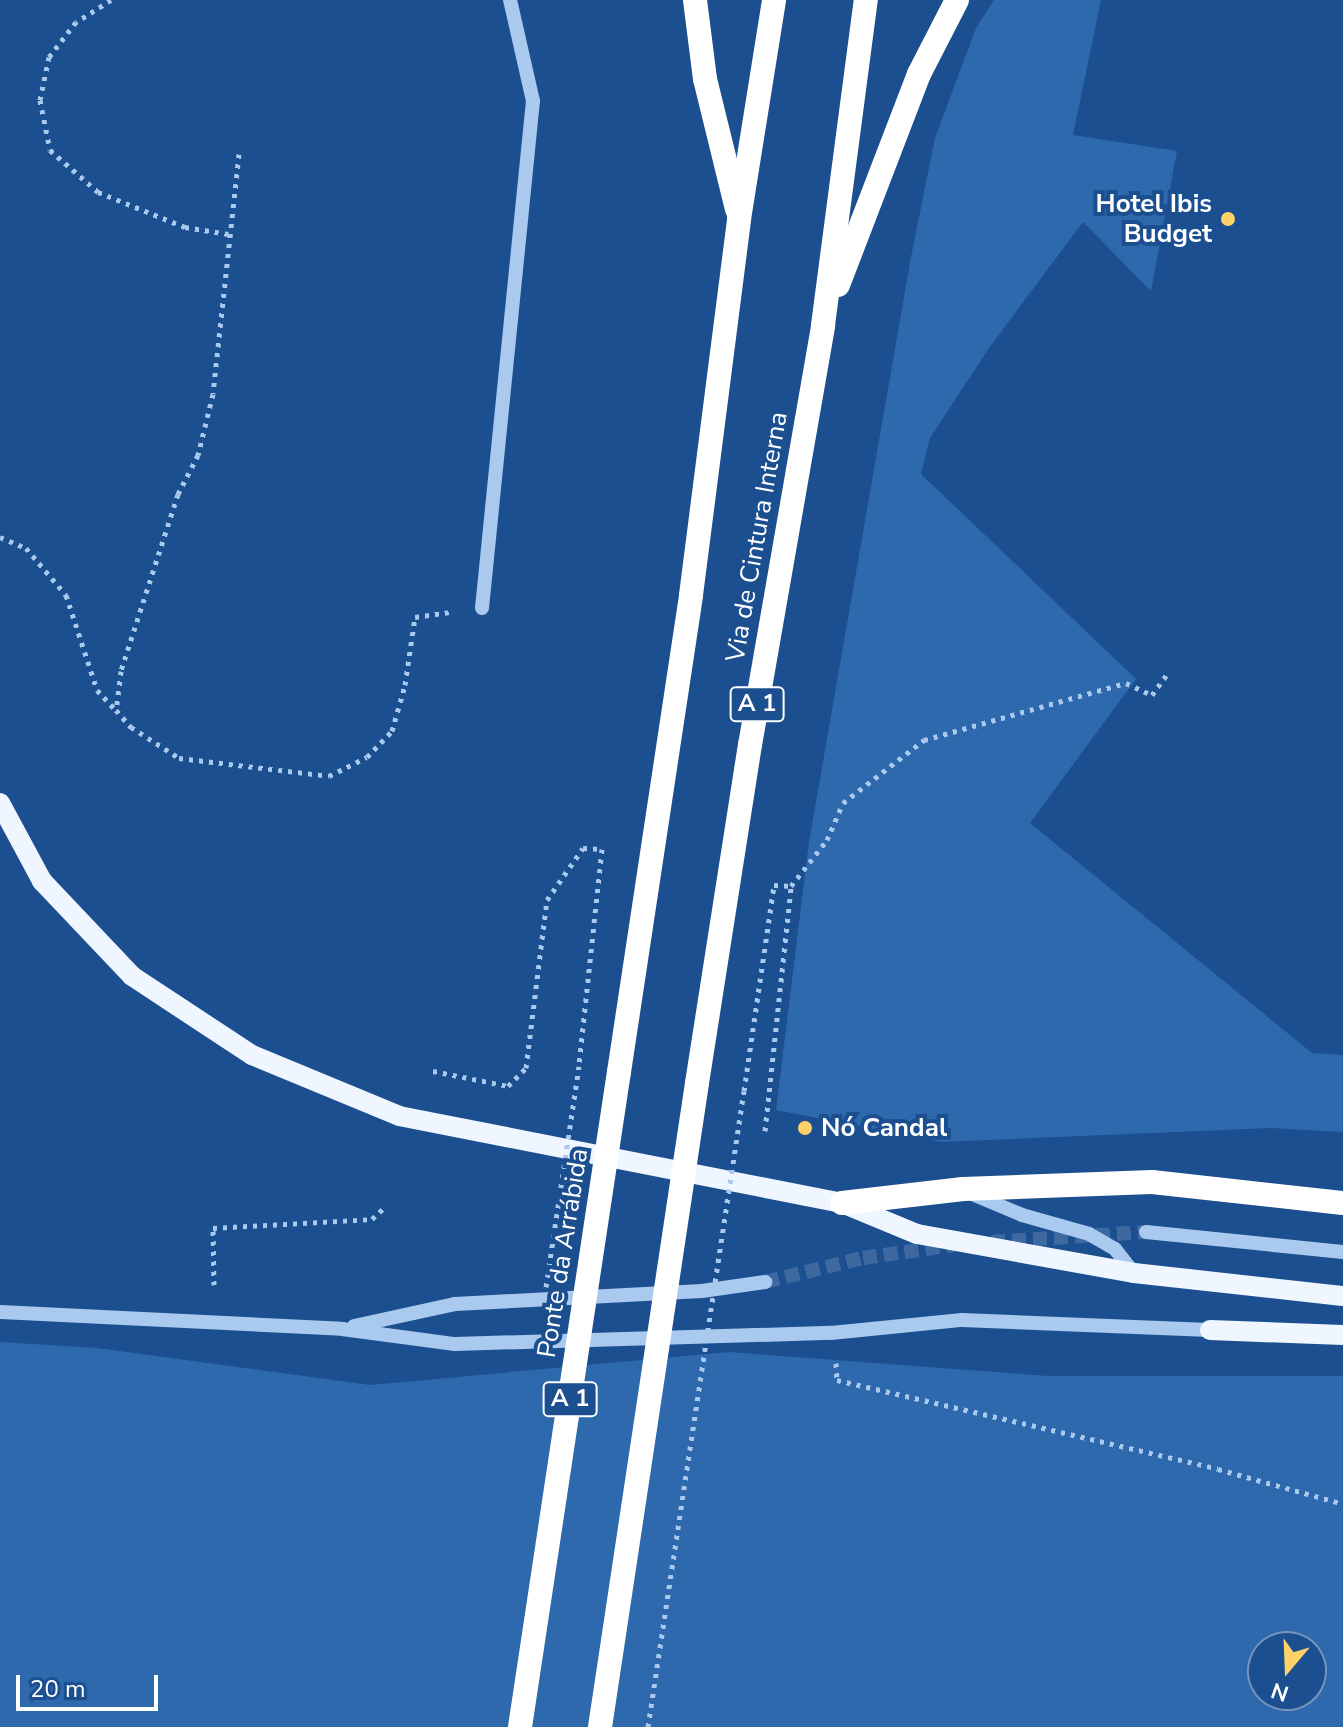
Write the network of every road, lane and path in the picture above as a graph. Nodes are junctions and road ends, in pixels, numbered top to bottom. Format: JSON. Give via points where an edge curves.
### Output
{"nodes":[{"id":1,"x":111,"y":0,"type":"edge"},
{"id":2,"x":510,"y":0,"type":"edge"},
{"id":3,"x":695,"y":0,"type":"edge"},
{"id":4,"x":774,"y":0,"type":"edge"},
{"id":5,"x":866,"y":0,"type":"edge"},
{"id":6,"x":957,"y":0,"type":"edge"},
{"id":7,"x":239,"y":154,"type":"dead end"},
{"id":8,"x":739,"y":219,"type":"junction"},
{"id":9,"x":228,"y":234,"type":"junction"},
{"id":10,"x":823,"y":325,"type":"junction"},
{"id":11,"x":0,"y":537,"type":"edge"},
{"id":12,"x":482,"y":608,"type":"joint"},
{"id":13,"x":1169,"y":672,"type":"dead end"},
{"id":14,"x":116,"y":710,"type":"junction"},
{"id":15,"x":0,"y":803,"type":"edge"},
{"id":16,"x":791,"y":886,"type":"junction"},
{"id":17,"x":579,"y":1066,"type":"dead end"},
{"id":18,"x":433,"y":1071,"type":"dead end"},
{"id":19,"x":619,"y":1072,"type":"joint"},
{"id":20,"x":765,"y":1131,"type":"dead end"},
{"id":21,"x":963,"y":1189,"type":"junction"},
{"id":22,"x":842,"y":1203,"type":"junction"},
{"id":23,"x":1343,"y":1203,"type":"edge"},
{"id":24,"x":384,"y":1208,"type":"dead end"},
{"id":25,"x":1146,"y":1232,"type":"tunnel mouth"},
{"id":26,"x":1343,"y":1252,"type":"edge"},
{"id":27,"x":1134,"y":1273,"type":"junction"},
{"id":28,"x":765,"y":1282,"type":"tunnel mouth"},
{"id":29,"x":214,"y":1285,"type":"dead end"},
{"id":30,"x":1343,"y":1296,"type":"edge"},
{"id":31,"x":0,"y":1312,"type":"edge"},
{"id":32,"x":342,"y":1329,"type":"junction"},
{"id":33,"x":1210,"y":1330,"type":"joint"},
{"id":34,"x":831,"y":1333,"type":"junction"},
{"id":35,"x":1343,"y":1335,"type":"edge"},
{"id":36,"x":1343,"y":1504,"type":"edge"},
{"id":37,"x":520,"y":1727,"type":"edge"},
{"id":38,"x":600,"y":1727,"type":"edge"},
{"id":39,"x":648,"y":1727,"type":"edge"}],
"edges":[{"from":1,"to":9,"type":"path","via":[[76,22],[49,57],[40,100],[50,150],[98,192],[185,227]]},
{"from":2,"to":12,"type":"street","via":[[533,101]]},
{"from":3,"to":8,"type":"highway","via":[[705,79]]},
{"from":4,"to":8,"type":"highway","name":"Via de Cintura Interna","number":"A 1"},
{"from":5,"to":10,"type":"highway","name":"Via de Cintura Interna","number":"A 1"},
{"from":6,"to":10,"type":"highway","via":[[919,74]]},
{"from":7,"to":9,"type":"path"},
{"from":8,"to":19,"type":"highway","name":"Via de Cintura Interna","number":"A 1","via":[[691,595]]},
{"from":9,"to":14,"type":"path","via":[[213,394],[198,455],[178,494],[121,671]]},
{"from":10,"to":38,"type":"highway","name":"Via de Cintura Interna","number":"A 1","bridge":true,"via":[[750,745]]},
{"from":11,"to":14,"type":"path","via":[[26,548],[66,595],[97,690]]},
{"from":12,"to":14,"type":"path","via":[[415,617],[392,731],[367,757],[329,776],[179,758],[131,727]]},
{"from":13,"to":16,"type":"path","via":[[1152,695],[1126,683],[924,740],[843,803],[827,840]]},
{"from":15,"to":22,"type":"main road","via":[[42,881],[132,976],[252,1055],[399,1116]]},
{"from":16,"to":20,"type":"path"},
{"from":16,"to":39,"type":"path","bridge":true,"via":[[774,885]]},
{"from":17,"to":18,"type":"path","via":[[602,849],[583,848],[547,900],[526,1068],[508,1086]]},
{"from":19,"to":37,"type":"highway","name":"Ponte da Arrábida","number":"A 1","bridge":true},
{"from":21,"to":22,"type":"highway"},
{"from":21,"to":23,"type":"highway","via":[[1152,1182]]},
{"from":21,"to":27,"type":"street","via":[[1022,1215],[1089,1234],[1115,1249]]},
{"from":22,"to":27,"type":"main road","via":[[917,1234]]},
{"from":24,"to":29,"type":"path","via":[[372,1219],[213,1228]]},
{"from":25,"to":26,"type":"street"},
{"from":27,"to":30,"type":"main road"},
{"from":28,"to":32,"type":"street","via":[[702,1291],[455,1304]]},
{"from":31,"to":32,"type":"street"},
{"from":32,"to":34,"type":"street","via":[[455,1344]]},
{"from":33,"to":34,"type":"street","via":[[962,1320]]},
{"from":33,"to":35,"type":"main road"},
{"from":34,"to":36,"type":"path","via":[[837,1380],[1218,1469]]}]}
